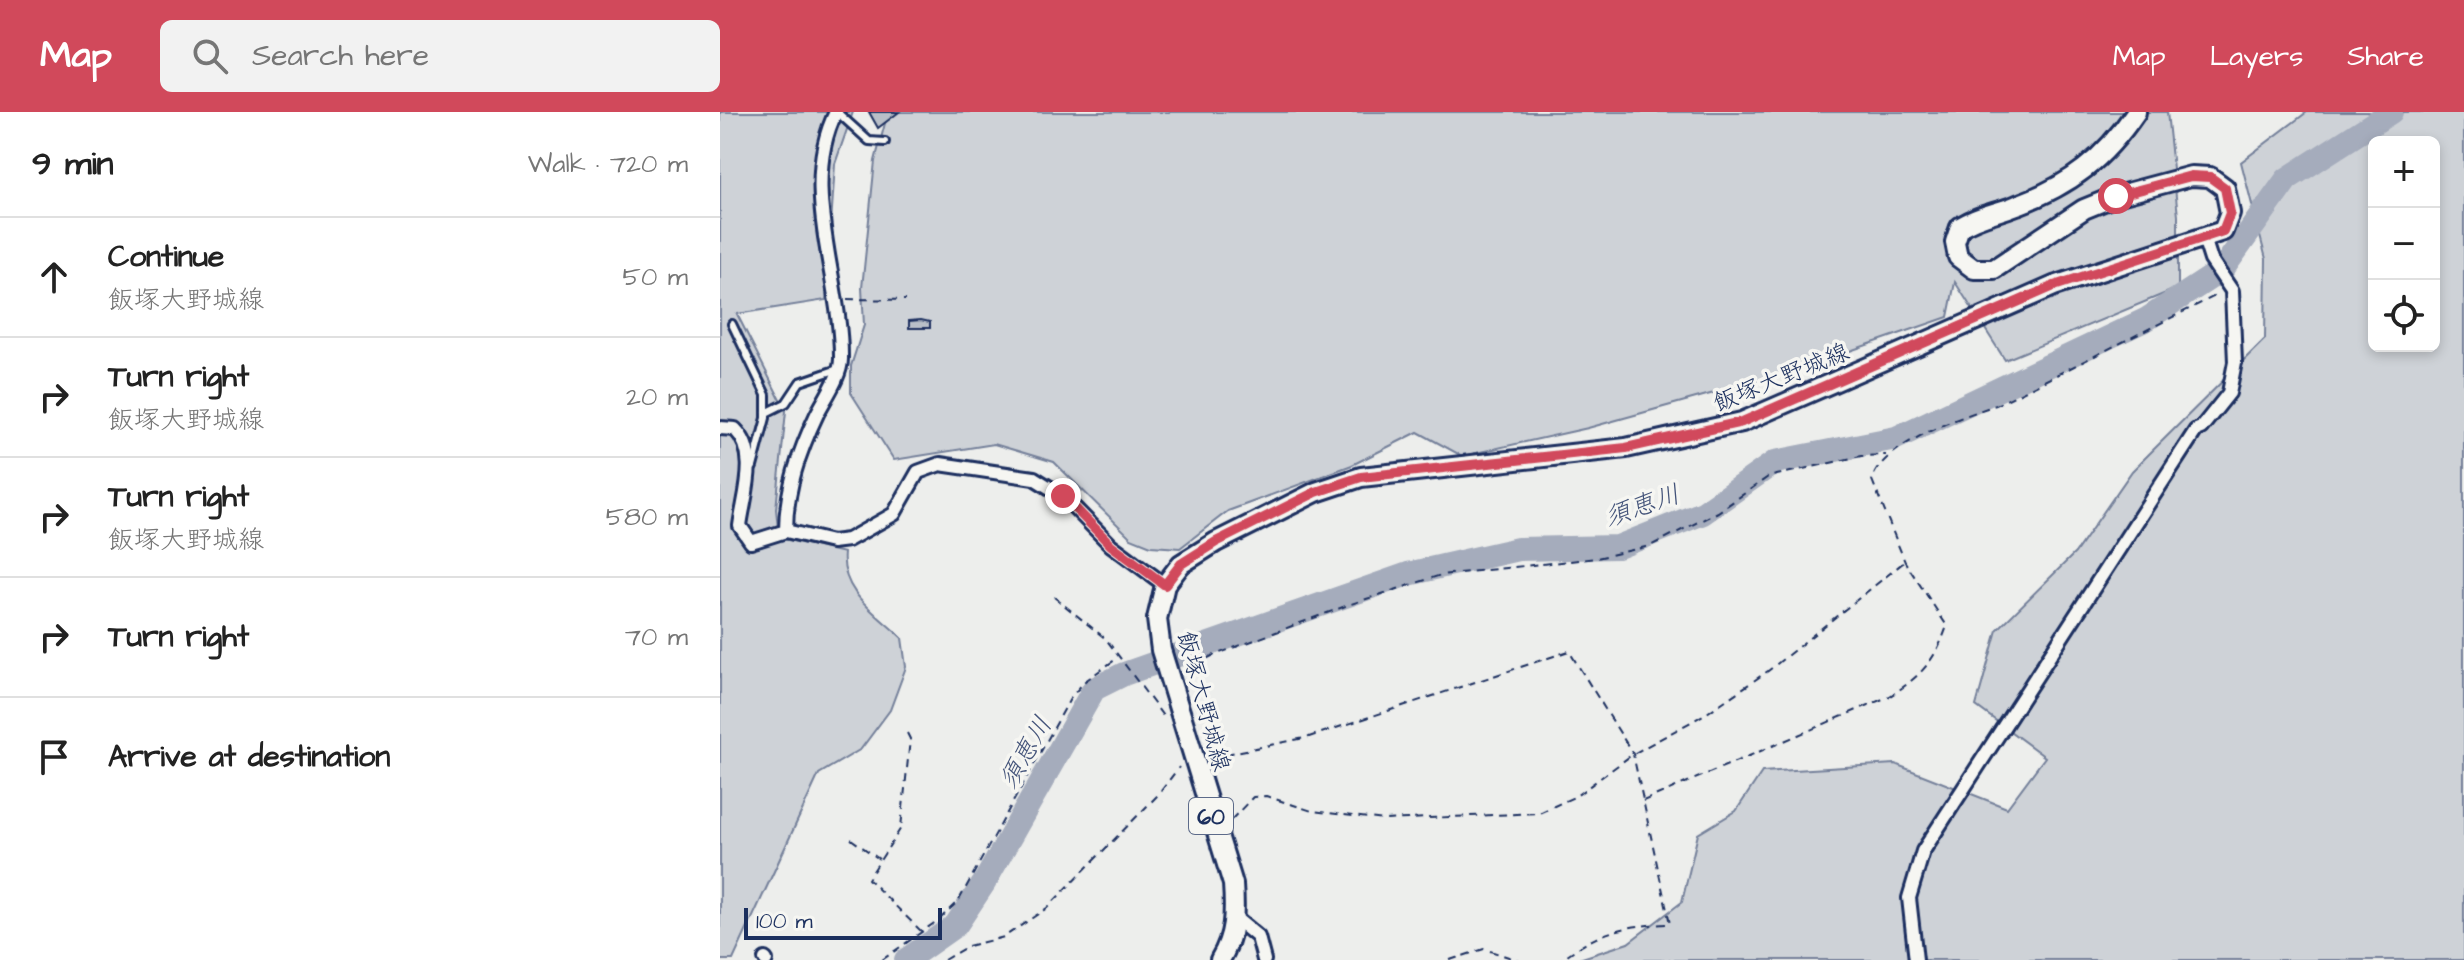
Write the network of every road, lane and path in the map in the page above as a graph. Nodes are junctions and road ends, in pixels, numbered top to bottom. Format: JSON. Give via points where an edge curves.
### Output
{"nodes":[{"id":1,"x":837,"y":112,"type":"edge"},
{"id":2,"x":2136,"y":112,"type":"edge"},
{"id":3,"x":885,"y":142,"type":"dead end"},
{"id":4,"x":2204,"y":238,"type":"junction"},
{"id":5,"x":2230,"y":285,"type":"junction"},
{"id":6,"x":836,"y":299,"type":"junction"},
{"id":7,"x":906,"y":300,"type":"dead end"},
{"id":8,"x":732,"y":324,"type":"dead end"},
{"id":9,"x":839,"y":369,"type":"junction"},
{"id":10,"x":766,"y":413,"type":"junction"},
{"id":11,"x":720,"y":428,"type":"edge"},
{"id":12,"x":1887,"y":455,"type":"junction"},
{"id":13,"x":749,"y":473,"type":"junction"},
{"id":14,"x":786,"y":531,"type":"junction"},
{"id":15,"x":1905,"y":562,"type":"junction"},
{"id":16,"x":1165,"y":585,"type":"junction"},
{"id":17,"x":1054,"y":597,"type":"dead end"},
{"id":18,"x":1119,"y":657,"type":"junction"},
{"id":19,"x":1168,"y":676,"type":"junction"},
{"id":20,"x":1184,"y":728,"type":"junction"},
{"id":21,"x":907,"y":733,"type":"dead end"},
{"id":22,"x":1633,"y":754,"type":"junction"},
{"id":23,"x":1195,"y":761,"type":"junction"},
{"id":24,"x":1643,"y":801,"type":"junction"},
{"id":25,"x":1217,"y":835,"type":"junction"},
{"id":26,"x":851,"y":839,"type":"dead end"},
{"id":27,"x":879,"y":859,"type":"junction"},
{"id":28,"x":1235,"y":918,"type":"junction"},
{"id":29,"x":922,"y":932,"type":"junction"},
{"id":30,"x":882,"y":960,"type":"edge"},
{"id":31,"x":944,"y":960,"type":"edge"},
{"id":32,"x":1220,"y":960,"type":"edge"},
{"id":33,"x":1264,"y":960,"type":"edge"},
{"id":34,"x":1450,"y":960,"type":"edge"},
{"id":35,"x":1518,"y":960,"type":"edge"},
{"id":36,"x":1560,"y":960,"type":"edge"},
{"id":37,"x":1916,"y":960,"type":"edge"}],
"edges":[{"from":1,"to":3,"type":"lane","via":[[869,141]]},
{"from":1,"to":6,"type":"street","via":[[821,161]]},
{"from":2,"to":4,"type":"main road","name":"飯塚大野城線","via":[[2113,146],[2077,177],[1960,227],[1958,257],[1974,269],[1994,269],[2084,209],[2191,176],[2210,177],[2225,188],[2230,203],[2223,231]]},
{"from":4,"to":5,"type":"street","via":[[2211,260]]},
{"from":4,"to":16,"type":"main road","name":"飯塚大野城線","via":[[2054,286],[1727,426],[1626,448],[1361,477],[1316,492],[1216,542],[1181,564]]},
{"from":5,"to":12,"type":"path"},
{"from":5,"to":37,"type":"street","via":[[2235,362],[2229,393],[2188,442],[1923,851],[1909,898]]},
{"from":6,"to":7,"type":"path"},
{"from":6,"to":9,"type":"street"},
{"from":8,"to":10,"type":"lane","via":[[766,395]]},
{"from":9,"to":10,"type":"lane","via":[[800,382],[786,403]]},
{"from":9,"to":14,"type":"street","via":[[793,473]]},
{"from":10,"to":13,"type":"lane"},
{"from":11,"to":13,"type":"street","via":[[735,429],[742,436]]},
{"from":12,"to":15,"type":"path","via":[[1872,480]]},
{"from":12,"to":19,"type":"path","via":[[1768,477],[1718,512],[1650,546],[1597,558],[1441,575],[1351,604]]},
{"from":13,"to":14,"type":"street","via":[[742,533],[751,542]]},
{"from":14,"to":16,"type":"street","via":[[832,542],[848,540],[894,514],[918,472],[927,466],[1013,474],[1049,485],[1111,545]]},
{"from":15,"to":22,"type":"path","via":[[1768,671]]},
{"from":15,"to":24,"type":"path","via":[[1947,626],[1919,678],[1877,702]]},
{"from":16,"to":19,"type":"main road","name":"飯塚大野城線","number":"60","via":[[1157,619]]},
{"from":17,"to":18,"type":"path","via":[[1106,639]]},
{"from":18,"to":20,"type":"path","via":[[1166,720]]},
{"from":18,"to":29,"type":"path","via":[[1071,697],[975,875],[959,900]]},
{"from":19,"to":20,"type":"main road","name":"飯塚大野城線","number":"60"},
{"from":20,"to":23,"type":"main road","name":"飯塚大野城線","number":"60"},
{"from":21,"to":27,"type":"path","via":[[901,828]]},
{"from":22,"to":23,"type":"path","via":[[1569,651],[1309,737]]},
{"from":22,"to":24,"type":"path"},
{"from":22,"to":25,"type":"path","via":[[1576,796],[1539,813],[1384,820],[1312,811],[1266,796],[1253,797]]},
{"from":23,"to":25,"type":"main road","name":"飯塚大野城線","number":"60"},
{"from":23,"to":31,"type":"path","via":[[1176,768],[1158,795],[1047,908],[1004,937],[968,946]]},
{"from":24,"to":36,"type":"path","via":[[1670,924],[1629,925],[1602,934]]},
{"from":25,"to":28,"type":"main road","name":"飯塚大野城線","number":"60","via":[[1233,884]]},
{"from":26,"to":27,"type":"path"},
{"from":27,"to":29,"type":"path","via":[[869,873],[870,883]]},
{"from":28,"to":32,"type":"main road","name":"飯塚大野城線","number":"60","via":[[1230,944]]},
{"from":28,"to":33,"type":"street","via":[[1258,937]]},
{"from":29,"to":30,"type":"path"},
{"from":34,"to":35,"type":"path","via":[[1484,949]]}]}
